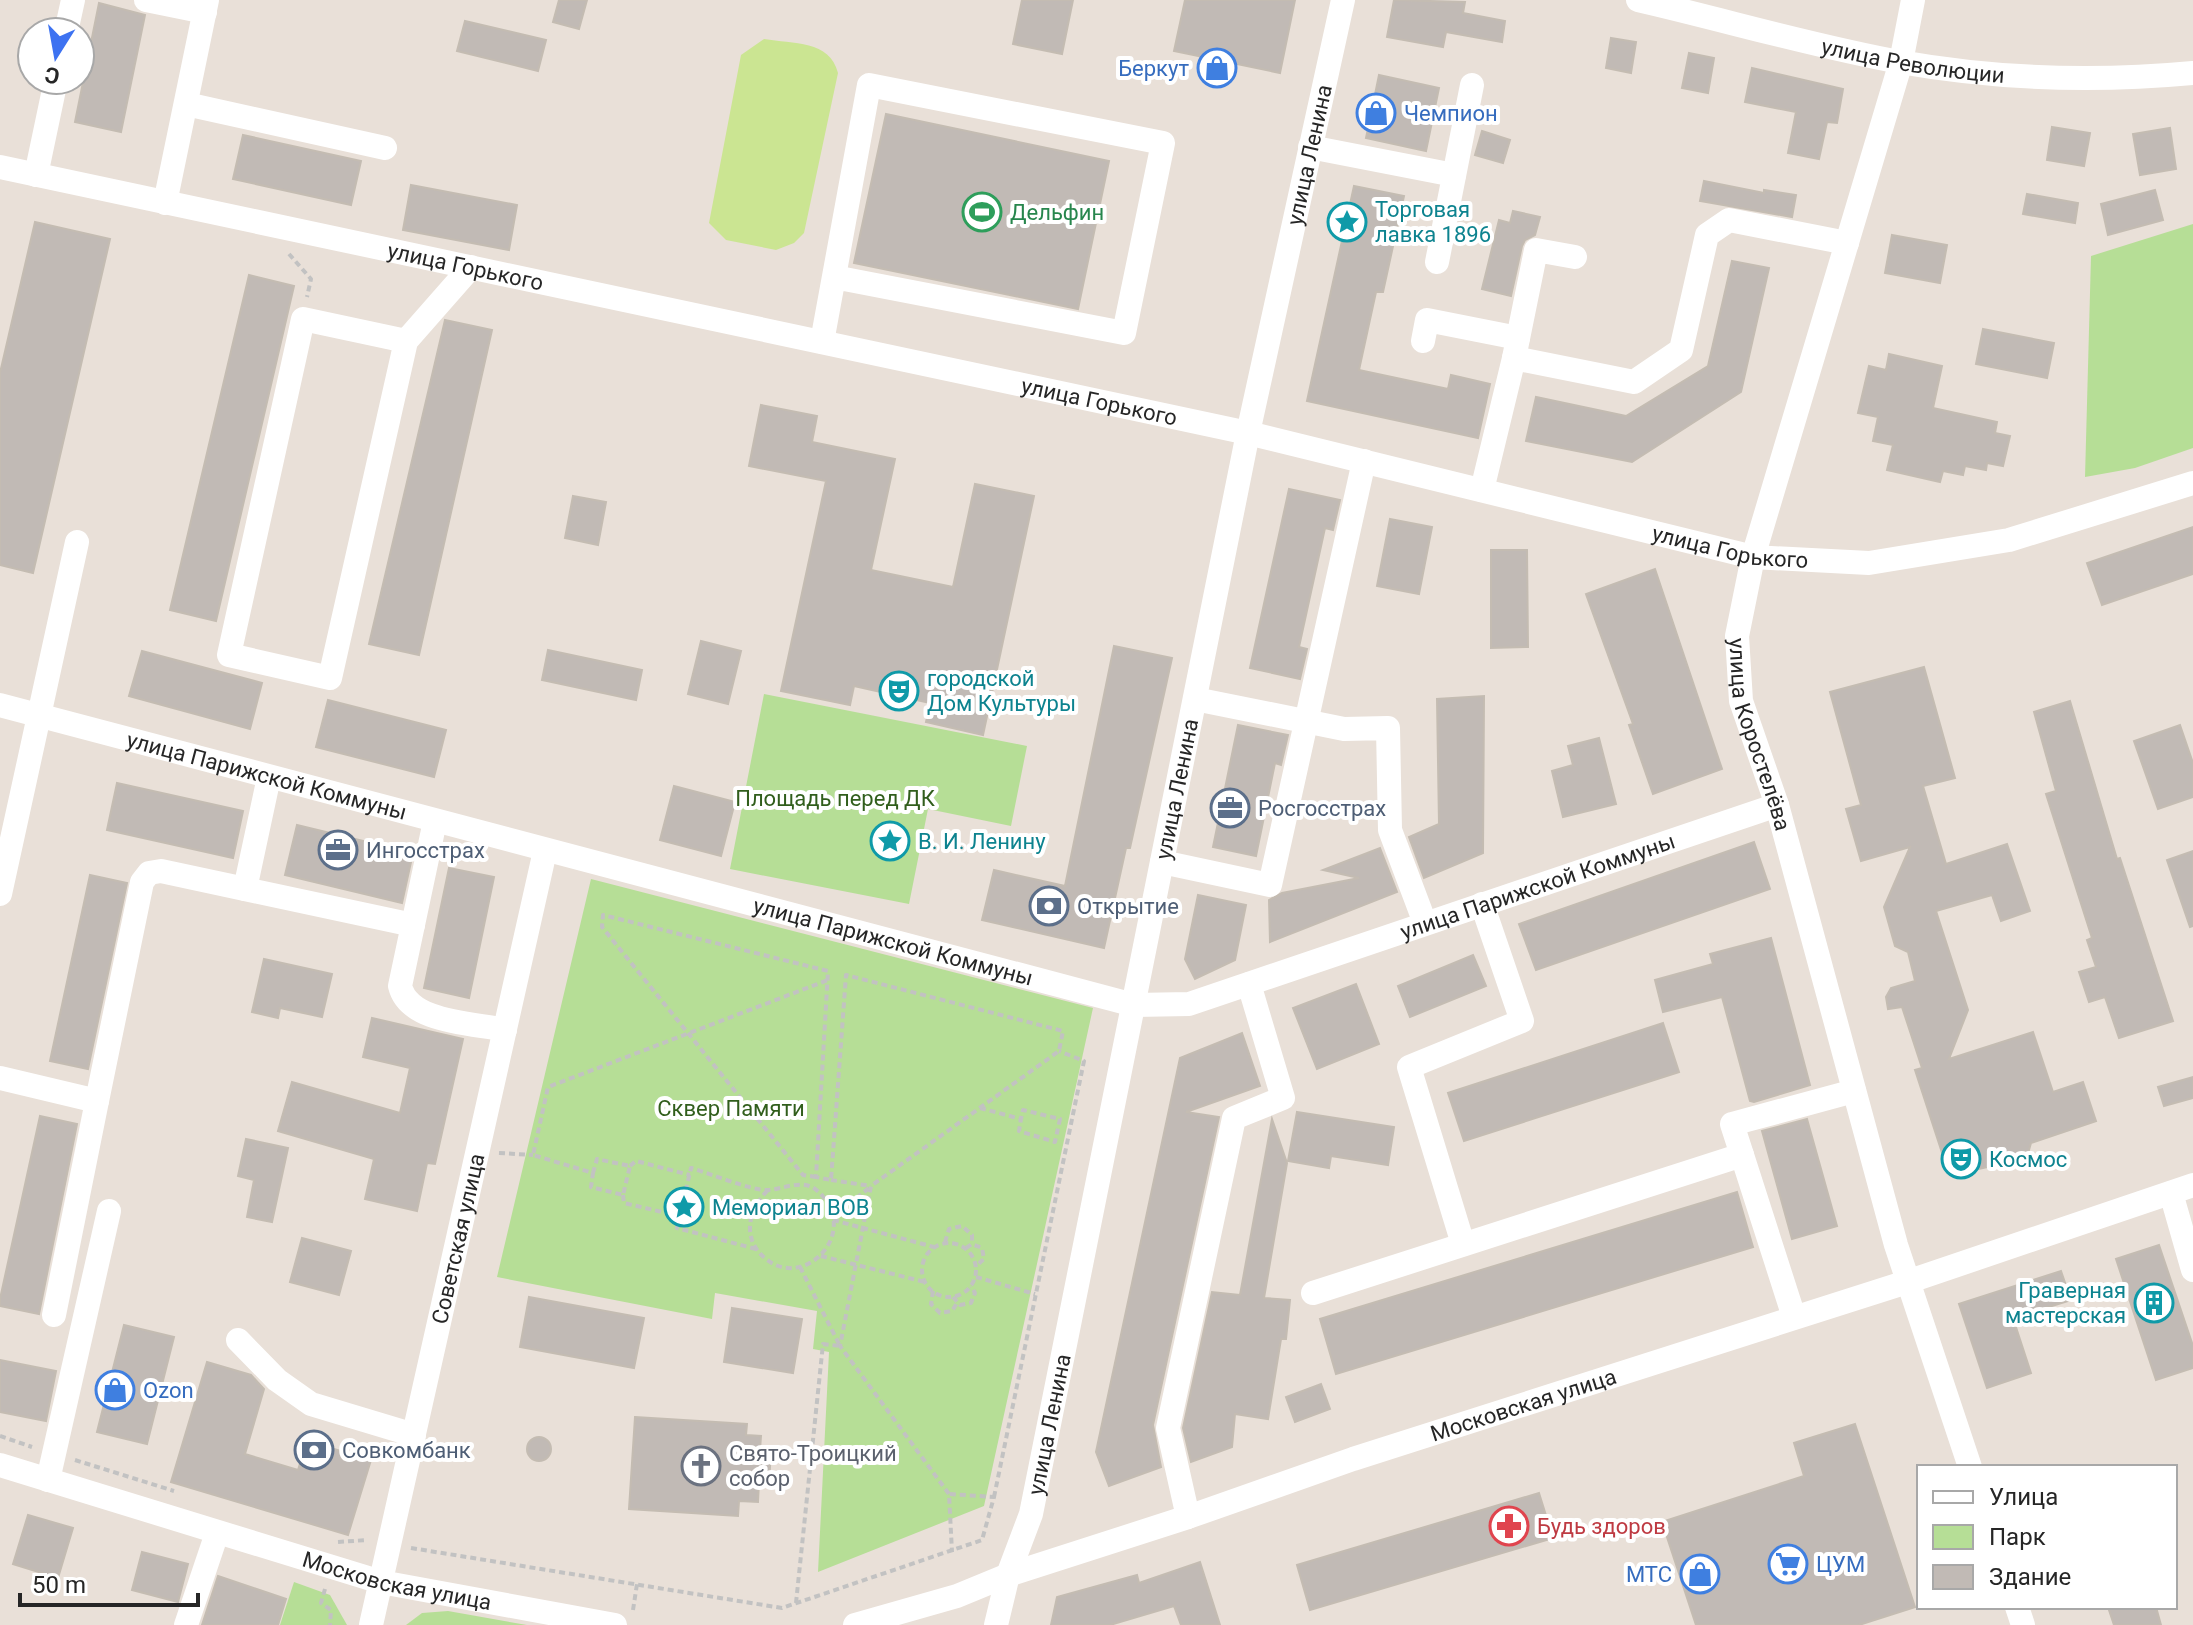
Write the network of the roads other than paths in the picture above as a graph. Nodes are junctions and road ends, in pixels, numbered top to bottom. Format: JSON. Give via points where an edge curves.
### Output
{"nodes":[{"id":1,"x":146,"y":0,"type":"edge"},
{"id":2,"x":1343,"y":0,"type":"edge"},
{"id":3,"x":1638,"y":0,"type":"edge"},
{"id":4,"x":1913,"y":0,"type":"edge"},
{"id":5,"x":206,"y":6,"type":"edge"},
{"id":6,"x":1901,"y":62,"type":"junction"},
{"id":7,"x":2193,"y":73,"type":"edge"},
{"id":8,"x":1472,"y":85,"type":"dead end"},
{"id":9,"x":53,"y":96,"type":"edge"},
{"id":10,"x":186,"y":104,"type":"junction"},
{"id":11,"x":1310,"y":147,"type":"junction"},
{"id":12,"x":385,"y":148,"type":"dead end"},
{"id":13,"x":0,"y":167,"type":"edge"},
{"id":14,"x":36,"y":175,"type":"junction"},
{"id":15,"x":1454,"y":175,"type":"junction"},
{"id":16,"x":165,"y":203,"type":"junction"},
{"id":17,"x":1847,"y":243,"type":"junction"},
{"id":18,"x":1575,"y":257,"type":"dead end"},
{"id":19,"x":1437,"y":262,"type":"dead end"},
{"id":20,"x":471,"y":267,"type":"junction"},
{"id":21,"x":834,"y":277,"type":"junction"},
{"id":22,"x":406,"y":341,"type":"junction"},
{"id":23,"x":1423,"y":341,"type":"dead end"},
{"id":24,"x":822,"y":342,"type":"junction"},
{"id":25,"x":1516,"y":348,"type":"junction"},
{"id":26,"x":1248,"y":433,"type":"junction"},
{"id":27,"x":1364,"y":461,"type":"junction"},
{"id":28,"x":2193,"y":483,"type":"edge"},
{"id":29,"x":1482,"y":490,"type":"junction"},
{"id":30,"x":77,"y":542,"type":"dead end"},
{"id":31,"x":1753,"y":557,"type":"junction"},
{"id":32,"x":1195,"y":699,"type":"junction"},
{"id":33,"x":0,"y":705,"type":"edge"},
{"id":34,"x":38,"y":715,"type":"junction"},
{"id":35,"x":1304,"y":722,"type":"junction"},
{"id":36,"x":269,"y":777,"type":"junction"},
{"id":37,"x":1777,"y":805,"type":"junction"},
{"id":38,"x":435,"y":821,"type":"junction"},
{"id":39,"x":545,"y":851,"type":"junction"},
{"id":40,"x":1162,"y":862,"type":"junction"},
{"id":41,"x":245,"y":889,"type":"junction"},
{"id":42,"x":0,"y":894,"type":"edge"},
{"id":43,"x":1482,"y":904,"type":"junction"},
{"id":44,"x":1425,"y":923,"type":"junction"},
{"id":45,"x":413,"y":925,"type":"junction"},
{"id":46,"x":1249,"y":984,"type":"junction"},
{"id":47,"x":1134,"y":1005,"type":"junction"},
{"id":48,"x":505,"y":1030,"type":"junction"},
{"id":49,"x":0,"y":1078,"type":"edge"},
{"id":50,"x":1854,"y":1091,"type":"junction"},
{"id":51,"x":97,"y":1101,"type":"junction"},
{"id":52,"x":1742,"y":1155,"type":"junction"},
{"id":53,"x":2182,"y":1189,"type":"edge"},
{"id":54,"x":109,"y":1211,"type":"dead end"},
{"id":55,"x":1463,"y":1244,"type":"junction"},
{"id":56,"x":2193,"y":1270,"type":"edge"},
{"id":57,"x":1907,"y":1282,"type":"junction"},
{"id":58,"x":1313,"y":1293,"type":"dead end"},
{"id":59,"x":54,"y":1315,"type":"dead end"},
{"id":60,"x":1794,"y":1317,"type":"junction"},
{"id":61,"x":238,"y":1340,"type":"dead end"},
{"id":62,"x":414,"y":1435,"type":"junction"},
{"id":63,"x":0,"y":1465,"type":"edge"},
{"id":64,"x":1969,"y":1465,"type":"edge"},
{"id":65,"x":48,"y":1480,"type":"junction"},
{"id":66,"x":1188,"y":1517,"type":"junction"},
{"id":67,"x":217,"y":1533,"type":"junction"},
{"id":68,"x":1008,"y":1575,"type":"junction"},
{"id":69,"x":381,"y":1582,"type":"junction"},
{"id":70,"x":624,"y":1618,"type":"edge"},
{"id":71,"x":186,"y":1625,"type":"edge"},
{"id":72,"x":371,"y":1625,"type":"edge"},
{"id":73,"x":855,"y":1625,"type":"edge"},
{"id":74,"x":996,"y":1625,"type":"edge"}],
"edges":[{"from":1,"to":5,"type":"street"},
{"from":2,"to":11,"type":"street","name":"улица Ленина"},
{"from":3,"to":6,"type":"street","name":"улица Революции"},
{"from":4,"to":6,"type":"street","name":"улица Коростелёва"},
{"from":5,"to":10,"type":"street"},
{"from":6,"to":7,"type":"street","name":"улица Революции","via":[[2036,78],[2137,79]]},
{"from":6,"to":17,"type":"street","name":"улица Коростелёва"},
{"from":8,"to":15,"type":"street"},
{"from":9,"to":14,"type":"street"},
{"from":10,"to":12,"type":"street"},
{"from":10,"to":16,"type":"street"},
{"from":11,"to":15,"type":"street"},
{"from":11,"to":26,"type":"street","name":"улица Ленина"},
{"from":13,"to":14,"type":"street","name":"улица Горького"},
{"from":14,"to":16,"type":"street","name":"улица Горького"},
{"from":15,"to":19,"type":"street"},
{"from":16,"to":20,"type":"street","name":"улица Горького"},
{"from":17,"to":25,"type":"street","via":[[1729,220],[1707,235],[1681,350],[1634,382]]},
{"from":17,"to":31,"type":"street","name":"улица Коростелёва"},
{"from":18,"to":25,"type":"street","via":[[1536,250]]},
{"from":20,"to":22,"type":"street"},
{"from":20,"to":24,"type":"street","name":"улица Горького"},
{"from":21,"to":21,"type":"street","via":[[869,85],[1163,143],[1124,333]]},
{"from":21,"to":24,"type":"street"},
{"from":22,"to":22,"type":"street","via":[[330,678],[229,655],[303,319]]},
{"from":23,"to":25,"type":"street","via":[[1427,320]]},
{"from":24,"to":26,"type":"street","name":"улица Горького"},
{"from":25,"to":29,"type":"street"},
{"from":26,"to":27,"type":"street","name":"улица Горького"},
{"from":26,"to":32,"type":"street","name":"улица Ленина"},
{"from":27,"to":29,"type":"street","name":"улица Горького"},
{"from":27,"to":35,"type":"street"},
{"from":28,"to":31,"type":"street","name":"улица Горького","via":[[2009,540],[1869,563]]},
{"from":29,"to":31,"type":"street","name":"улица Горького"},
{"from":30,"to":34,"type":"street"},
{"from":31,"to":37,"type":"street","name":"улица Коростелёва","via":[[1737,636],[1741,701]]},
{"from":32,"to":35,"type":"street"},
{"from":32,"to":40,"type":"street","name":"улица Ленина"},
{"from":33,"to":34,"type":"street","name":"улица Парижской Коммуны"},
{"from":34,"to":36,"type":"street","name":"улица Парижской Коммуны"},
{"from":34,"to":42,"type":"street"},
{"from":35,"to":40,"type":"street","via":[[1270,885]]},
{"from":35,"to":44,"type":"street","via":[[1344,729],[1388,728],[1390,830]]},
{"from":36,"to":38,"type":"street","name":"улица Парижской Коммуны"},
{"from":36,"to":41,"type":"street"},
{"from":37,"to":43,"type":"street","name":"улица Парижской Коммуны"},
{"from":37,"to":50,"type":"street","name":"улица Коростелёва"},
{"from":38,"to":39,"type":"street","name":"улица Парижской Коммуны"},
{"from":38,"to":45,"type":"street"},
{"from":39,"to":47,"type":"street","name":"улица Парижской Коммуны"},
{"from":39,"to":48,"type":"street","name":"Советская улица"},
{"from":40,"to":47,"type":"street","name":"улица Ленина"},
{"from":41,"to":45,"type":"street"},
{"from":41,"to":51,"type":"street","via":[[161,871],[149,873],[142,882]]},
{"from":43,"to":44,"type":"street","name":"улица Парижской Коммуны"},
{"from":43,"to":55,"type":"street","via":[[1522,1021],[1409,1067]]},
{"from":44,"to":46,"type":"street","name":"улица Парижской Коммуны"},
{"from":45,"to":48,"type":"street","via":[[400,986],[403,1001],[416,1010]]},
{"from":46,"to":47,"type":"street","name":"улица Парижской Коммуны","via":[[1189,1004]]},
{"from":46,"to":66,"type":"street","via":[[1283,1098],[1234,1118],[1168,1428]]},
{"from":47,"to":68,"type":"street","name":"улица Ленина","via":[[1031,1514]]},
{"from":48,"to":62,"type":"street","name":"Советская улица"},
{"from":49,"to":51,"type":"street"},
{"from":50,"to":52,"type":"street","via":[[1732,1124]]},
{"from":50,"to":57,"type":"street","name":"улица Коростелёва"},
{"from":51,"to":59,"type":"street"},
{"from":52,"to":55,"type":"street"},
{"from":52,"to":60,"type":"street"},
{"from":53,"to":56,"type":"street"},
{"from":53,"to":57,"type":"street","name":"Московская улица"},
{"from":54,"to":65,"type":"street"},
{"from":55,"to":58,"type":"street"},
{"from":57,"to":60,"type":"street","name":"Московская улица"},
{"from":57,"to":64,"type":"street","name":"улица Коростелёва"},
{"from":60,"to":66,"type":"street","name":"Московская улица"},
{"from":61,"to":62,"type":"street","via":[[277,1380],[311,1404]]},
{"from":62,"to":69,"type":"street","name":"Советская улица"},
{"from":63,"to":65,"type":"street","name":"Московская улица"},
{"from":65,"to":67,"type":"street","name":"Московская улица"},
{"from":66,"to":68,"type":"street","name":"Московская улица"},
{"from":67,"to":69,"type":"street","name":"Московская улица"},
{"from":67,"to":71,"type":"street"},
{"from":68,"to":73,"type":"street","name":"Московская улица","via":[[957,1596]]},
{"from":68,"to":74,"type":"street","name":"улица Ленина"},
{"from":69,"to":70,"type":"street","name":"Московская улица"},
{"from":69,"to":72,"type":"street","name":"Советская улица"}]}
